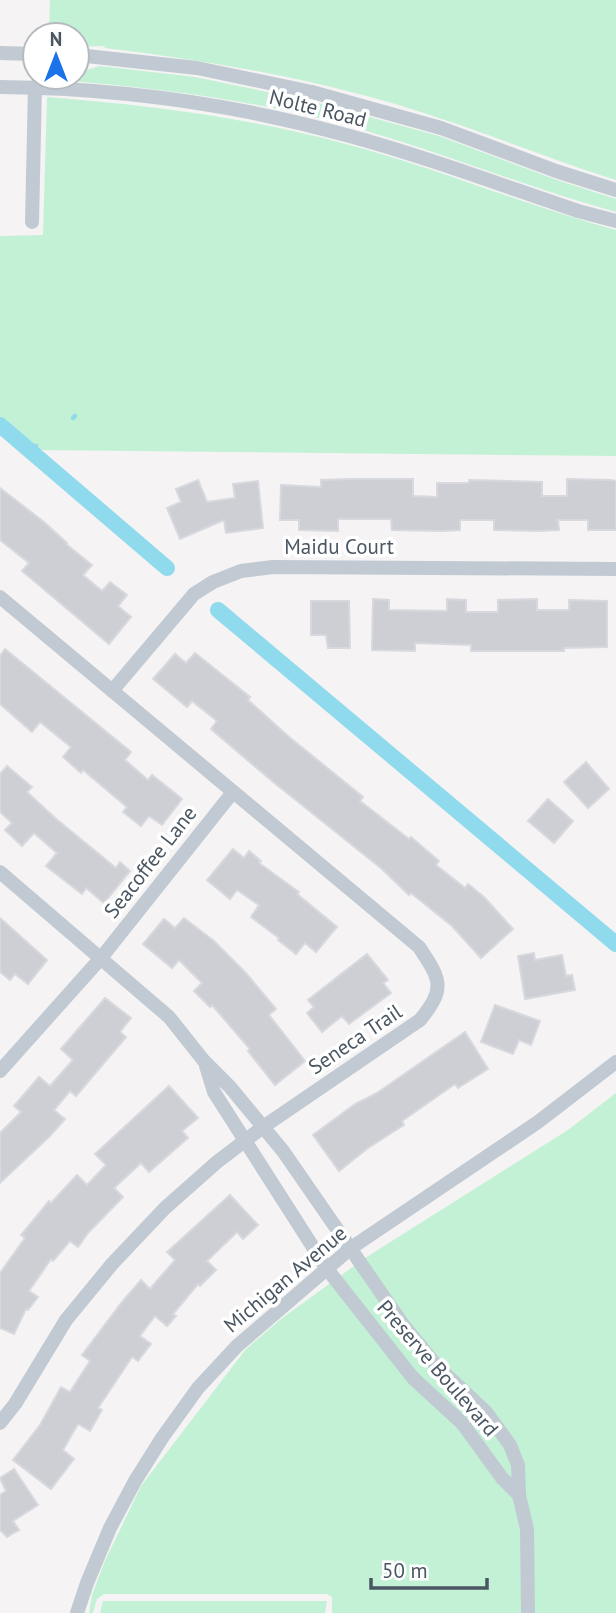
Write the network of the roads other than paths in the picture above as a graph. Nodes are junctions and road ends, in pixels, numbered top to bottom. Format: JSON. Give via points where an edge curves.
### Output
{"nodes":[{"id":1,"x":0,"y":53,"type":"edge"},
{"id":2,"x":21,"y":54,"type":"edge"},
{"id":3,"x":91,"y":56,"type":"edge"},
{"id":4,"x":99,"y":57,"type":"junction"},
{"id":5,"x":91,"y":60,"type":"edge"},
{"id":6,"x":0,"y":87,"type":"edge"},
{"id":7,"x":21,"y":87,"type":"edge"},
{"id":8,"x":35,"y":91,"type":"edge"},
{"id":9,"x":84,"y":91,"type":"edge"},
{"id":10,"x":616,"y":190,"type":"edge"},
{"id":11,"x":616,"y":221,"type":"edge"},
{"id":12,"x":32,"y":222,"type":"dead end"},
{"id":13,"x":616,"y":569,"type":"edge"},
{"id":14,"x":0,"y":597,"type":"edge"},
{"id":15,"x":112,"y":691,"type":"junction"},
{"id":16,"x":233,"y":792,"type":"junction"},
{"id":17,"x":0,"y":872,"type":"edge"},
{"id":18,"x":101,"y":958,"type":"junction"},
{"id":19,"x":204,"y":1061,"type":"junction"},
{"id":20,"x":616,"y":1062,"type":"edge"},
{"id":21,"x":0,"y":1071,"type":"edge"},
{"id":22,"x":263,"y":1127,"type":"junction"},
{"id":23,"x":245,"y":1140,"type":"junction"},
{"id":24,"x":351,"y":1248,"type":"junction"},
{"id":25,"x":327,"y":1269,"type":"junction"},
{"id":26,"x":423,"y":1349,"type":"junction"},
{"id":27,"x":403,"y":1365,"type":"junction"},
{"id":28,"x":0,"y":1423,"type":"edge"},
{"id":29,"x":519,"y":1495,"type":"junction"},
{"id":30,"x":77,"y":1613,"type":"edge"},
{"id":31,"x":528,"y":1613,"type":"edge"}],
"edges":[{"from":1,"to":2,"type":"street"},
{"from":3,"to":4,"type":"street","name":"Nolte Road"},
{"from":4,"to":5,"type":"street"},
{"from":4,"to":10,"type":"street","name":"Nolte Road","via":[[197,68],[312,92],[441,128]]},
{"from":6,"to":7,"type":"street","name":"Nolte Road"},
{"from":8,"to":12,"type":"street"},
{"from":9,"to":11,"type":"street","name":"Nolte Road","via":[[272,117],[370,142]]},
{"from":13,"to":15,"type":"street","name":"Maidu Court","via":[[273,566],[241,571],[194,594]]},
{"from":14,"to":15,"type":"street","name":"Seneca Trail"},
{"from":15,"to":16,"type":"street","name":"Seneca Trail"},
{"from":16,"to":18,"type":"street","name":"Seacoffee Lane"},
{"from":16,"to":22,"type":"street","name":"Seneca Trail","via":[[419,947],[439,985],[436,1000],[420,1020]]},
{"from":17,"to":18,"type":"street"},
{"from":18,"to":19,"type":"street","via":[[169,1017]]},
{"from":18,"to":21,"type":"street","name":"Seacoffee Lane"},
{"from":19,"to":22,"type":"street","name":"Preserve Boulevard"},
{"from":19,"to":23,"type":"street","name":"Preserve Boulevard","via":[[214,1091]]},
{"from":20,"to":24,"type":"street","name":"Michigan Avenue","via":[[538,1122]]},
{"from":22,"to":23,"type":"street","name":"Seneca Trail"},
{"from":22,"to":24,"type":"street","name":"Preserve Boulevard"},
{"from":23,"to":25,"type":"street","name":"Preserve Boulevard"},
{"from":23,"to":28,"type":"street","name":"Seneca Trail","via":[[165,1208],[112,1264],[66,1320]]},
{"from":24,"to":25,"type":"street","name":"Michigan Avenue"},
{"from":24,"to":26,"type":"street","name":"Preserve Boulevard"},
{"from":25,"to":27,"type":"street","name":"Preserve Boulevard"},
{"from":25,"to":30,"type":"street","name":"Michigan Avenue","via":[[237,1346],[162,1437],[110,1528]]},
{"from":26,"to":27,"type":"street"},
{"from":26,"to":29,"type":"street","name":"Preserve Boulevard","via":[[486,1412],[510,1445],[518,1465]]},
{"from":27,"to":29,"type":"street","name":"Preserve Boulevard","via":[[462,1423]]},
{"from":29,"to":31,"type":"street","name":"Preserve Boulevard","via":[[527,1529]]}]}
